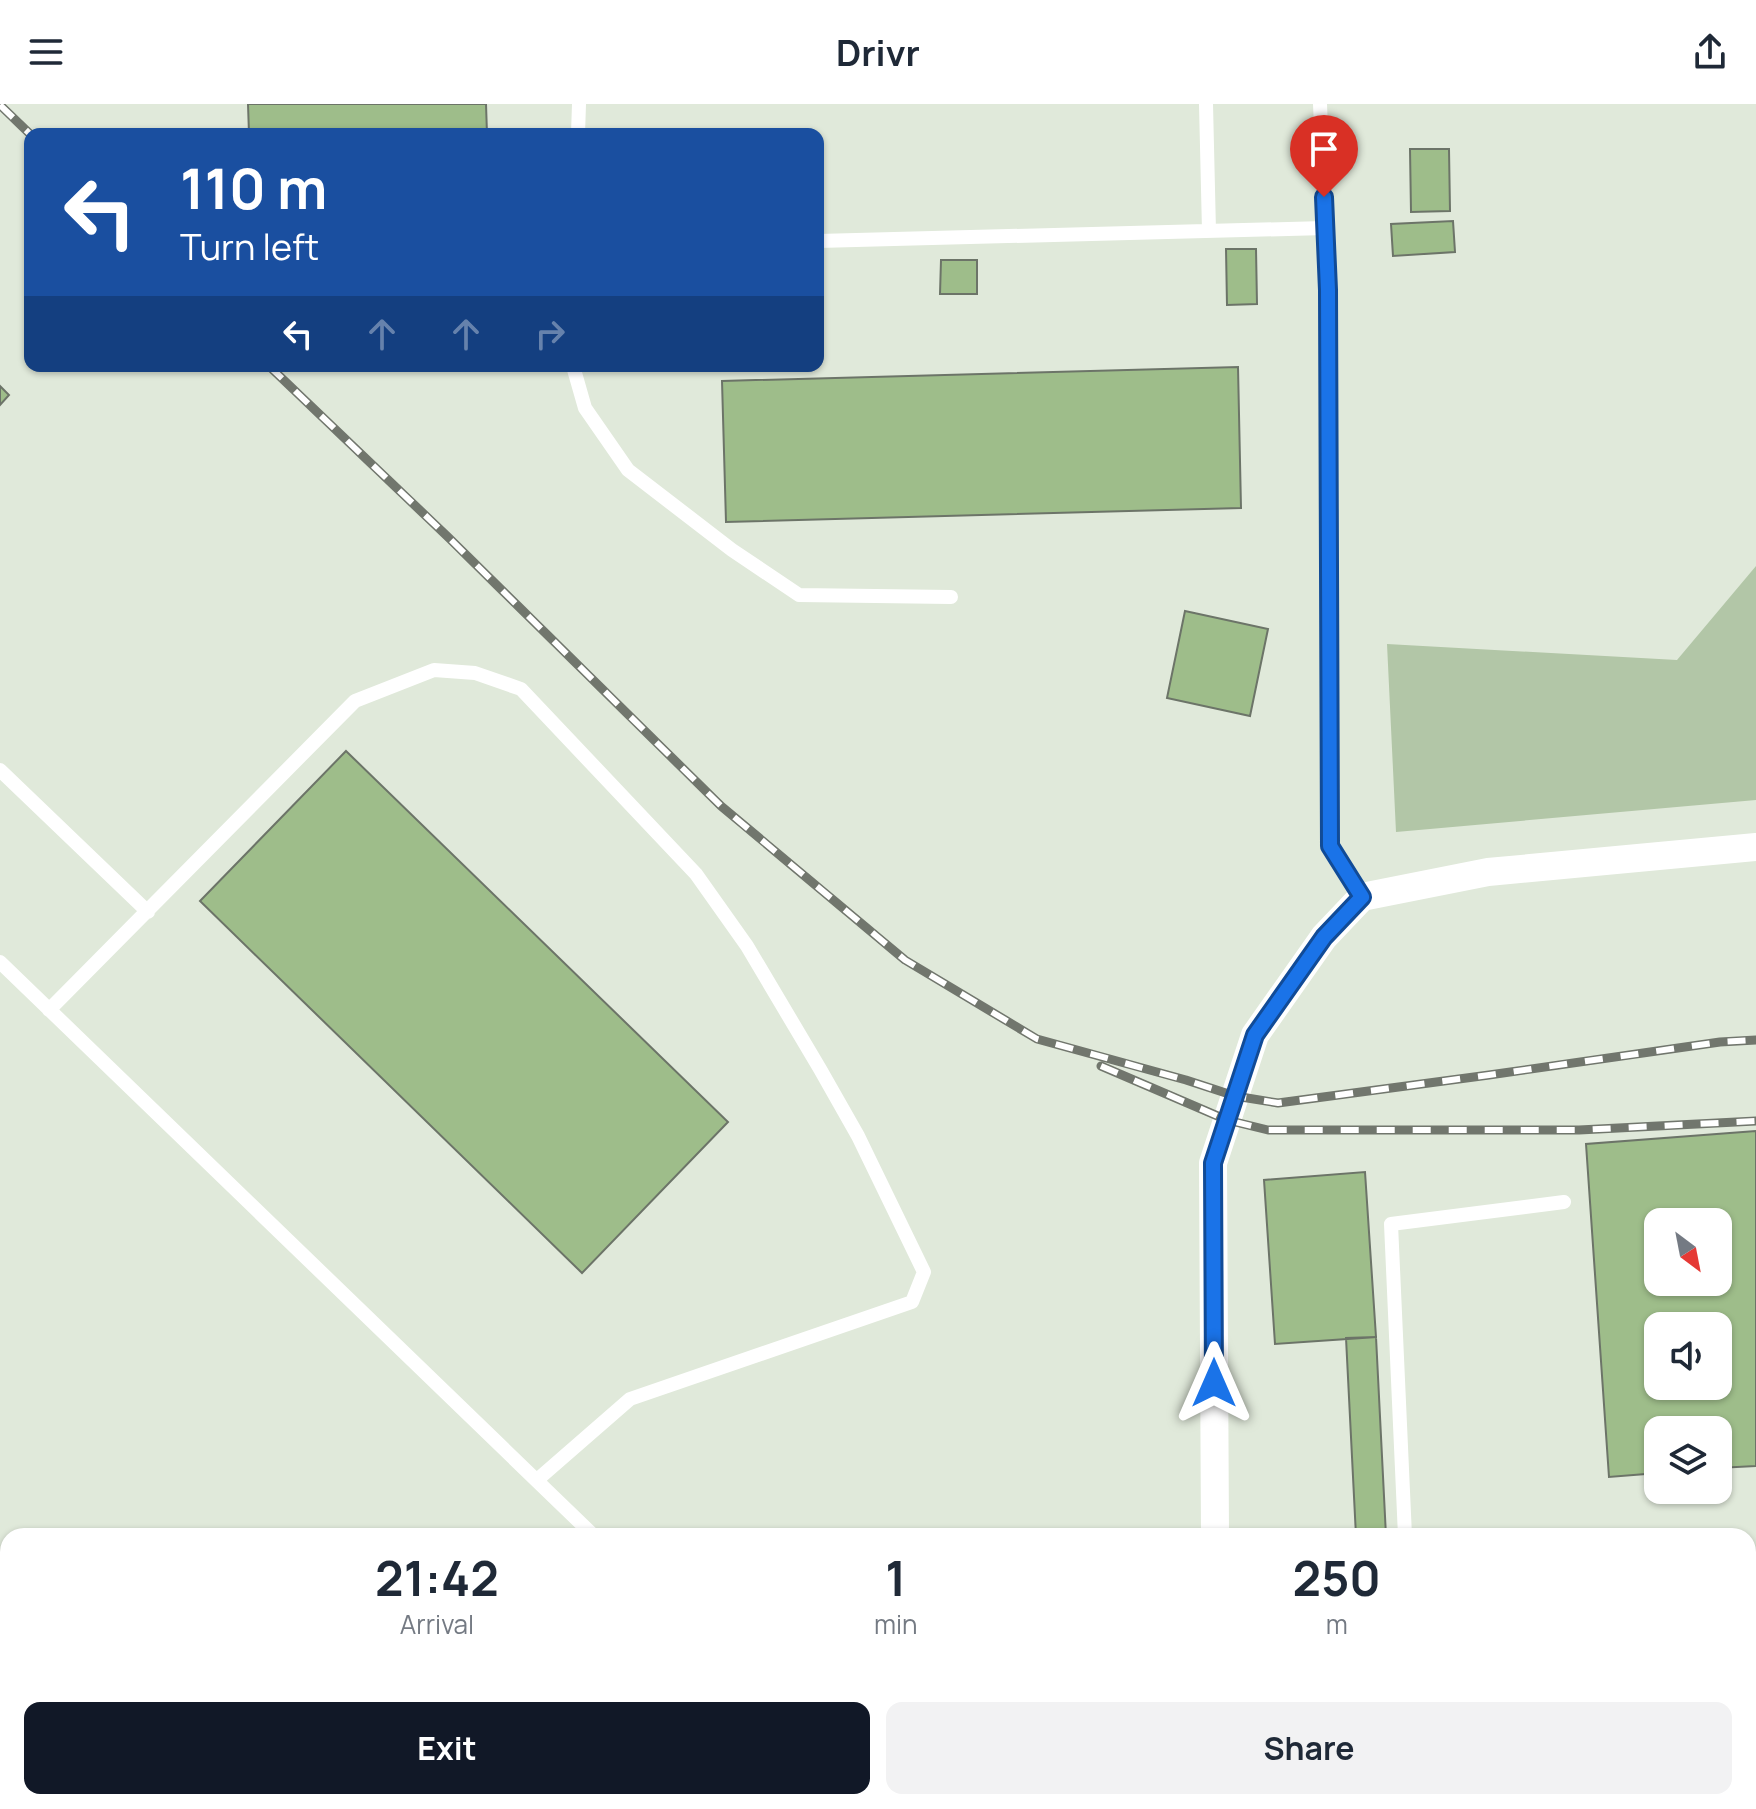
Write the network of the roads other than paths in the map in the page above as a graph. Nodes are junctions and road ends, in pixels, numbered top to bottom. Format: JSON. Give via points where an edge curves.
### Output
{"nodes":[{"id":1,"x":579,"y":104,"type":"edge"},
{"id":2,"x":1206,"y":104,"type":"edge"},
{"id":3,"x":1320,"y":104,"type":"edge"},
{"id":4,"x":578,"y":128,"type":"edge"},
{"id":5,"x":1325,"y":228,"type":"junction"},
{"id":6,"x":1209,"y":231,"type":"junction"},
{"id":7,"x":824,"y":241,"type":"edge"},
{"id":8,"x":575,"y":372,"type":"edge"},
{"id":9,"x":951,"y":597,"type":"dead end"},
{"id":10,"x":0,"y":770,"type":"edge"},
{"id":11,"x":1756,"y":847,"type":"edge"},
{"id":12,"x":1362,"y":897,"type":"junction"},
{"id":13,"x":148,"y":912,"type":"junction"},
{"id":14,"x":0,"y":962,"type":"edge"},
{"id":15,"x":49,"y":1010,"type":"junction"},
{"id":16,"x":1564,"y":1202,"type":"dead end"},
{"id":17,"x":537,"y":1480,"type":"junction"},
{"id":18,"x":586,"y":1528,"type":"edge"},
{"id":19,"x":1215,"y":1528,"type":"edge"},
{"id":20,"x":1405,"y":1528,"type":"edge"}],
"edges":[{"from":1,"to":4,"type":"lane"},
{"from":2,"to":6,"type":"lane"},
{"from":3,"to":5,"type":"lane"},
{"from":5,"to":6,"type":"lane"},
{"from":5,"to":12,"type":"lane","via":[[1330,846]]},
{"from":6,"to":7,"type":"lane"},
{"from":8,"to":9,"type":"lane","via":[[585,408],[628,470],[799,595]]},
{"from":10,"to":13,"type":"lane"},
{"from":11,"to":12,"type":"street","via":[[1488,872]]},
{"from":12,"to":19,"type":"street","via":[[1324,937],[1255,1035],[1213,1163]]},
{"from":13,"to":15,"type":"lane"},
{"from":13,"to":17,"type":"lane","via":[[355,701],[434,670],[475,673],[521,689],[696,874],[747,946],[858,1136],[924,1272],[912,1302],[630,1399]]},
{"from":14,"to":15,"type":"lane"},
{"from":15,"to":17,"type":"lane"},
{"from":16,"to":20,"type":"lane","via":[[1391,1224]]},
{"from":17,"to":18,"type":"lane"}]}
